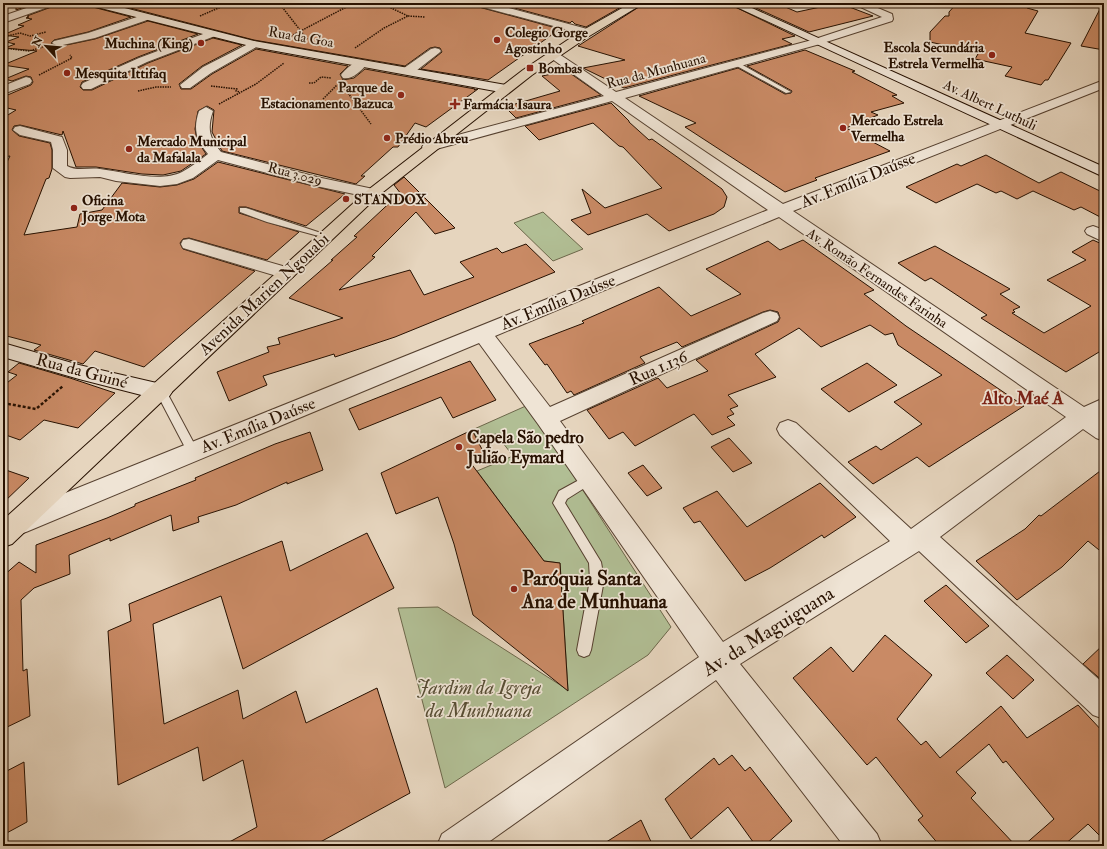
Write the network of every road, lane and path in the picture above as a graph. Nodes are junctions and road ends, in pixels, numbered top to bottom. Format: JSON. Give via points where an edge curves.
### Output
{"nodes":[{"id":1,"x":50,"y":3,"type":"edge"},
{"id":2,"x":95,"y":3,"type":"edge"},
{"id":3,"x":230,"y":3,"type":"edge"},
{"id":4,"x":354,"y":3,"type":"edge"},
{"id":5,"x":387,"y":3,"type":"edge"},
{"id":6,"x":391,"y":3,"type":"edge"},
{"id":7,"x":479,"y":3,"type":"edge"},
{"id":8,"x":622,"y":3,"type":"edge"},
{"id":9,"x":733,"y":3,"type":"edge"},
{"id":10,"x":857,"y":3,"type":"edge"},
{"id":11,"x":637,"y":4,"type":"edge"},
{"id":12,"x":408,"y":16,"type":"junction"},
{"id":13,"x":146,"y":17,"type":"junction"},
{"id":14,"x":425,"y":17,"type":"dead end"},
{"id":15,"x":3,"y":20,"type":"edge"},
{"id":16,"x":179,"y":29,"type":"junction"},
{"id":17,"x":52,"y":31,"type":"dead end"},
{"id":18,"x":587,"y":32,"type":"junction"},
{"id":19,"x":211,"y":34,"type":"junction"},
{"id":20,"x":3,"y":37,"type":"edge"},
{"id":21,"x":816,"y":42,"type":"junction"},
{"id":22,"x":56,"y":43,"type":"junction"},
{"id":23,"x":254,"y":44,"type":"junction"},
{"id":24,"x":269,"y":46,"type":"junction"},
{"id":25,"x":3,"y":48,"type":"edge"},
{"id":26,"x":435,"y":51,"type":"dead end"},
{"id":27,"x":302,"y":52,"type":"junction"},
{"id":28,"x":552,"y":54,"type":"junction"},
{"id":29,"x":338,"y":59,"type":"junction"},
{"id":30,"x":361,"y":64,"type":"junction"},
{"id":31,"x":737,"y":64,"type":"junction"},
{"id":32,"x":408,"y":71,"type":"junction"},
{"id":33,"x":347,"y":75,"type":"junction"},
{"id":34,"x":26,"y":81,"type":"joint"},
{"id":35,"x":86,"y":83,"type":"dead end"},
{"id":36,"x":309,"y":83,"type":"dead end"},
{"id":37,"x":1104,"y":84,"type":"edge"},
{"id":38,"x":186,"y":86,"type":"dead end"},
{"id":39,"x":3,"y":90,"type":"edge"},
{"id":40,"x":506,"y":90,"type":"junction"},
{"id":41,"x":788,"y":92,"type":"dead end"},
{"id":42,"x":616,"y":97,"type":"junction"},
{"id":43,"x":323,"y":99,"type":"dead end"},
{"id":44,"x":206,"y":111,"type":"joint"},
{"id":45,"x":998,"y":125,"type":"junction"},
{"id":46,"x":20,"y":130,"type":"dead end"},
{"id":47,"x":429,"y":147,"type":"junction"},
{"id":48,"x":216,"y":155,"type":"junction"},
{"id":49,"x":1104,"y":173,"type":"edge"},
{"id":50,"x":373,"y":193,"type":"junction"},
{"id":51,"x":243,"y":210,"type":"dead end"},
{"id":52,"x":780,"y":211,"type":"junction"},
{"id":53,"x":326,"y":236,"type":"junction"},
{"id":54,"x":189,"y":244,"type":"dead end"},
{"id":55,"x":287,"y":273,"type":"junction"},
{"id":56,"x":770,"y":317,"type":"dead end"},
{"id":57,"x":482,"y":333,"type":"junction"},
{"id":58,"x":3,"y":350,"type":"edge"},
{"id":59,"x":79,"y":372,"type":"junction"},
{"id":60,"x":161,"y":392,"type":"junction"},
{"id":61,"x":3,"y":403,"type":"edge"},
{"id":62,"x":546,"y":418,"type":"junction"},
{"id":63,"x":1097,"y":418,"type":"edge"},
{"id":64,"x":788,"y":429,"type":"dead end"},
{"id":65,"x":192,"y":452,"type":"junction"},
{"id":66,"x":590,"y":479,"type":"junction"},
{"id":67,"x":9,"y":531,"type":"edge"},
{"id":68,"x":915,"y":539,"type":"junction"},
{"id":69,"x":584,"y":650,"type":"dead end"},
{"id":70,"x":719,"y":661,"type":"junction"},
{"id":71,"x":1104,"y":704,"type":"edge"},
{"id":72,"x":454,"y":846,"type":"edge"},
{"id":73,"x":866,"y":846,"type":"edge"}],
"edges":[{"from":1,"to":15,"type":"street"},
{"from":2,"to":13,"type":"street","name":"Rua da Goa"},
{"from":3,"to":16,"type":"path"},
{"from":4,"to":24,"type":"path"},
{"from":5,"to":6,"type":"path"},
{"from":5,"to":12,"type":"path","via":[[389,7]]},
{"from":7,"to":18,"type":"street"},
{"from":8,"to":11,"type":"street"},
{"from":9,"to":21,"type":"street","name":"Av. Albert Luthuli"},
{"from":10,"to":21,"type":"street","name":"Rua da Munhuana","via":[[888,16],[888,19]]},
{"from":11,"to":18,"type":"main road","name":"Avenida Marien Ngouabi"},
{"from":12,"to":14,"type":"path"},
{"from":12,"to":29,"type":"path","via":[[384,28]]},
{"from":13,"to":16,"type":"street","name":"Rua da Goa"},
{"from":13,"to":22,"type":"street","via":[[91,36]]},
{"from":16,"to":19,"type":"street","name":"Rua da Goa"},
{"from":17,"to":20,"type":"path","via":[[30,36],[17,32]]},
{"from":18,"to":28,"type":"main road","name":"Avenida Marien Ngouabi"},
{"from":19,"to":23,"type":"street","name":"Rua da Goa"},
{"from":19,"to":35,"type":"street"},
{"from":21,"to":31,"type":"street","name":"Rua da Munhuana"},
{"from":21,"to":45,"type":"street","name":"Av. Albert Luthuli"},
{"from":22,"to":25,"type":"path","via":[[29,51]]},
{"from":22,"to":34,"type":"path","via":[[72,58]]},
{"from":23,"to":24,"type":"street","name":"Rua da Goa"},
{"from":23,"to":38,"type":"street","via":[[207,70]]},
{"from":24,"to":27,"type":"street","name":"Rua da Goa"},
{"from":26,"to":32,"type":"street"},
{"from":27,"to":29,"type":"street","name":"Rua da Goa"},
{"from":27,"to":44,"type":"path","via":[[256,84]]},
{"from":28,"to":40,"type":"main road","name":"Avenida Marien Ngouabi"},
{"from":28,"to":42,"type":"street","name":"Av. Romão Fernandes Farinha"},
{"from":29,"to":30,"type":"street","name":"Rua da Goa"},
{"from":30,"to":32,"type":"street","name":"Rua da Goa"},
{"from":30,"to":33,"type":"street"},
{"from":31,"to":41,"type":"lane"},
{"from":31,"to":42,"type":"street","name":"Rua da Munhuana"},
{"from":32,"to":40,"type":"street","name":"Rua da Goa"},
{"from":33,"to":36,"type":"path","via":[[321,77],[314,83]]},
{"from":33,"to":43,"type":"path"},
{"from":34,"to":39,"type":"street"},
{"from":37,"to":45,"type":"street","name":"Av. Emília Daússe"},
{"from":40,"to":47,"type":"main road","name":"Avenida Marien Ngouabi"},
{"from":42,"to":47,"type":"street","name":"Rua da Munhuana"},
{"from":42,"to":52,"type":"street","name":"Av. Romão Fernandes Farinha"},
{"from":44,"to":48,"type":"street","via":[[201,125],[204,139]]},
{"from":45,"to":49,"type":"street","name":"Av. Albert Luthuli"},
{"from":45,"to":52,"type":"street","name":"Av. Emília Daússe"},
{"from":46,"to":48,"type":"street","via":[[57,140],[60,168],[70,174],[100,173],[160,181],[177,180]]},
{"from":47,"to":50,"type":"main road","name":"Avenida Marien Ngouabi"},
{"from":48,"to":50,"type":"street","name":"Rua 3.029"},
{"from":50,"to":53,"type":"main road","name":"Avenida Marien Ngouabi"},
{"from":51,"to":53,"type":"lane"},
{"from":52,"to":57,"type":"street","name":"Av. Emília Daússe"},
{"from":52,"to":63,"type":"street","name":"Av. Romão Fernandes Farinha"},
{"from":53,"to":55,"type":"main road","name":"Avenida Marien Ngouabi"},
{"from":54,"to":55,"type":"street"},
{"from":55,"to":60,"type":"main road","name":"Avenida Marien Ngouabi"},
{"from":56,"to":62,"type":"street","name":"Rua 1.136"},
{"from":57,"to":62,"type":"street"},
{"from":57,"to":65,"type":"street","name":"Av. Emília Daússe"},
{"from":58,"to":59,"type":"street","name":"Rua da Guiné"},
{"from":59,"to":60,"type":"street","name":"Rua da Guiné"},
{"from":59,"to":61,"type":"path","via":[[36,409]]},
{"from":60,"to":65,"type":"lane"},
{"from":60,"to":67,"type":"main road","name":"Avenida Marien Ngouabi"},
{"from":62,"to":66,"type":"street"},
{"from":63,"to":68,"type":"street","name":"Av. da Maguiguana"},
{"from":64,"to":68,"type":"street"},
{"from":65,"to":67,"type":"street","name":"Av. Emília Daússe"},
{"from":66,"to":69,"type":"lane","via":[[563,495],[559,503],[595,562],[597,580]]},
{"from":66,"to":70,"type":"street"},
{"from":68,"to":70,"type":"street","name":"Av. da Maguiguana"},
{"from":68,"to":71,"type":"street"},
{"from":70,"to":72,"type":"street","name":"Av. da Maguiguana"},
{"from":70,"to":73,"type":"street"}]}
